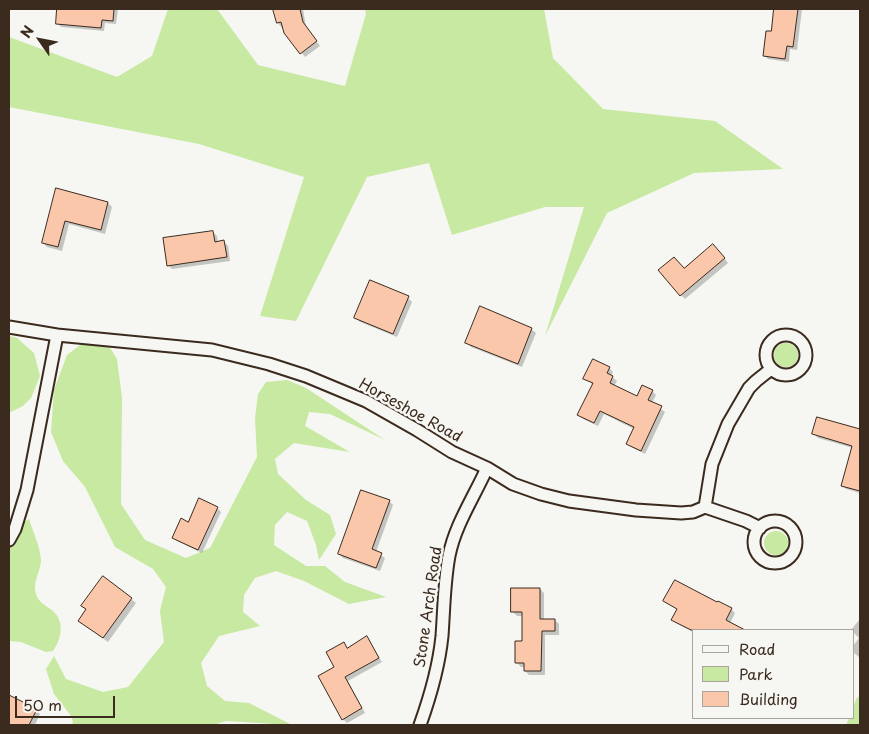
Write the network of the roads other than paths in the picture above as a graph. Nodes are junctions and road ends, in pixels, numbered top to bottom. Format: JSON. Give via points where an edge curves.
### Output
{"nodes":[{"id":1,"x":9,"y":327,"type":"edge"},
{"id":2,"x":57,"y":335,"type":"junction"},
{"id":3,"x":771,"y":369,"type":"dead end"},
{"id":4,"x":487,"y":468,"type":"junction"},
{"id":5,"x":705,"y":507,"type":"junction"},
{"id":6,"x":760,"y":528,"type":"dead end"},
{"id":7,"x":9,"y":540,"type":"edge"},
{"id":8,"x":420,"y":725,"type":"edge"}],
"edges":[{"from":1,"to":2,"type":"street","name":"Horseshoe Road"},
{"from":2,"to":4,"type":"street","name":"Horseshoe Road","via":[[212,350],[269,364],[366,401],[452,452]]},
{"from":2,"to":7,"type":"street","via":[[27,490]]},
{"from":3,"to":5,"type":"street","via":[[749,388],[728,424],[712,464]]},
{"from":4,"to":5,"type":"street","name":"Horseshoe Road","via":[[512,484],[569,501],[681,513]]},
{"from":4,"to":8,"type":"street","name":"Stone Arch Road","via":[[455,535],[449,555],[436,674]]},
{"from":5,"to":6,"type":"street"}]}
